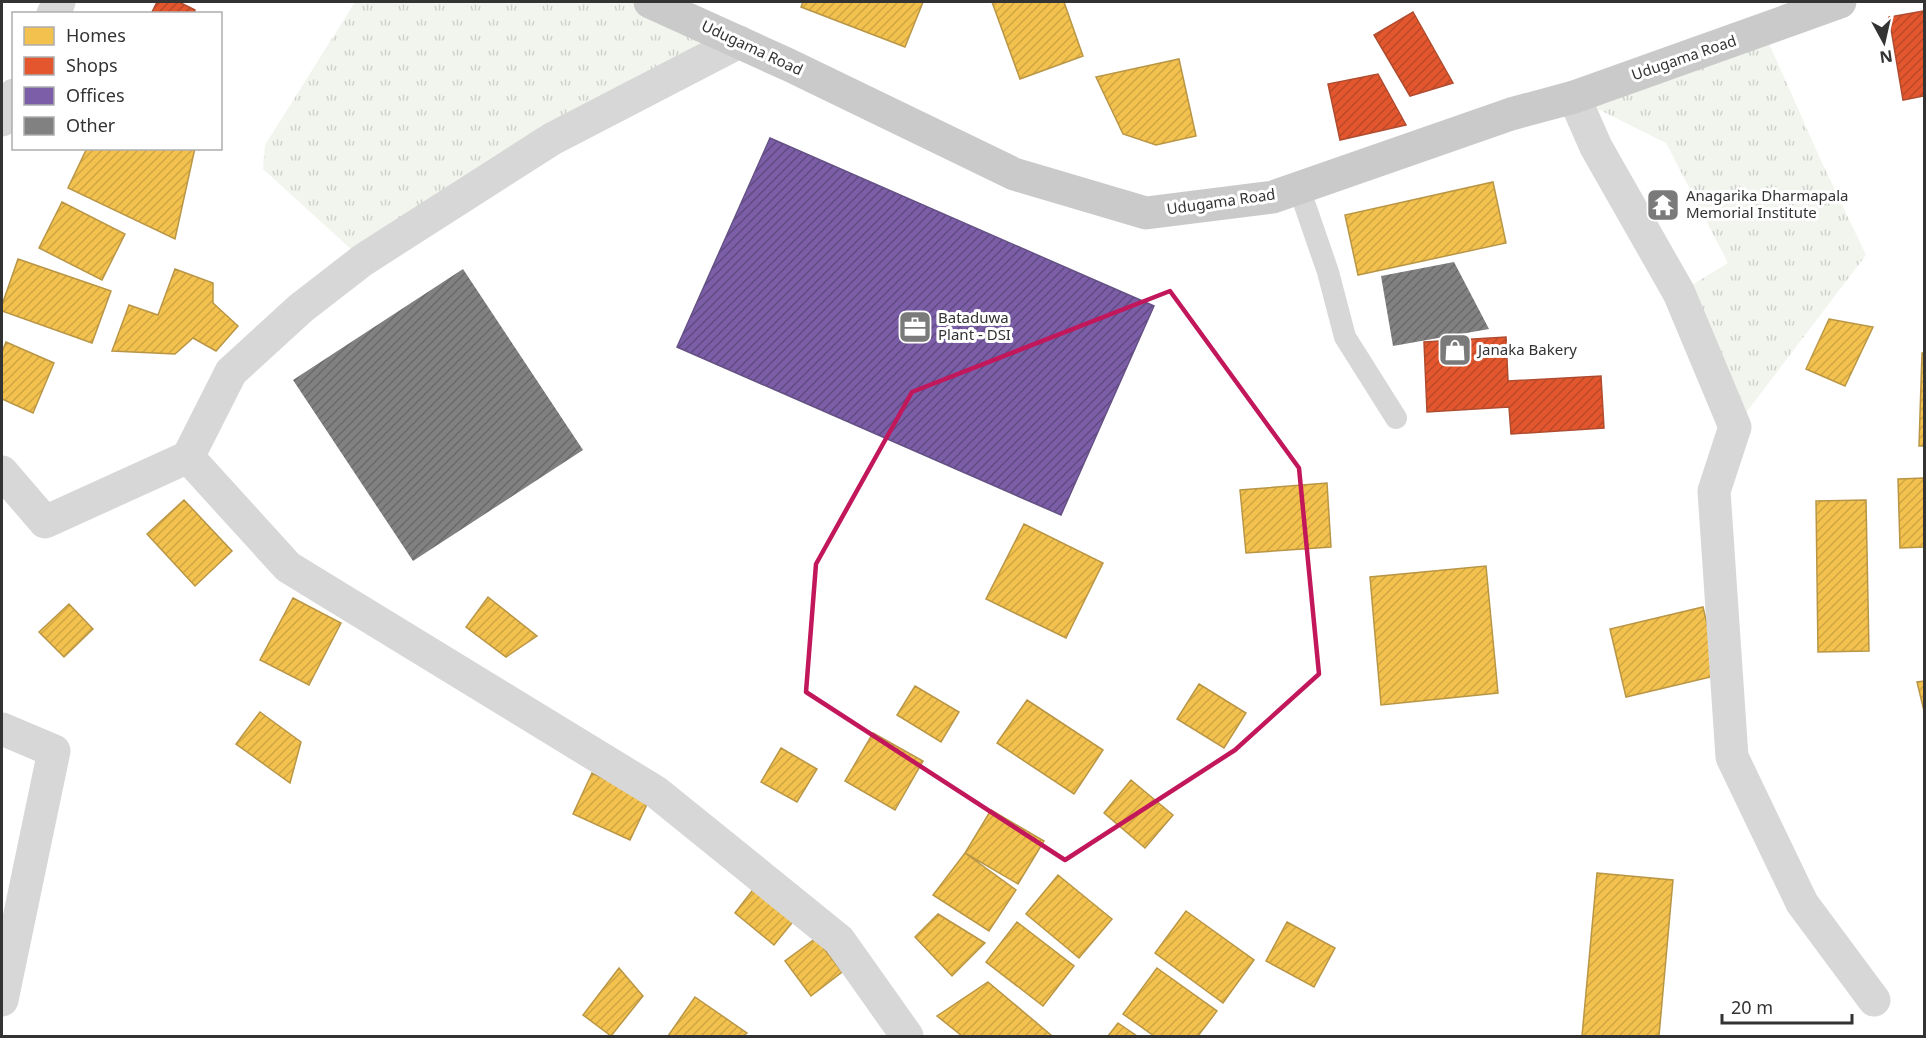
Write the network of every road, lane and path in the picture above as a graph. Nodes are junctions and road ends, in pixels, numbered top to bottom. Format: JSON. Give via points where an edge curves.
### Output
{"nodes":[{"id":1,"x":650,"y":2,"type":"edge"},
{"id":2,"x":1840,"y":2,"type":"edge"},
{"id":3,"x":739,"y":42,"type":"junction"},
{"id":4,"x":1574,"y":97,"type":"junction"},
{"id":5,"x":12,"y":99,"type":"edge"},
{"id":6,"x":2,"y":120,"type":"edge"},
{"id":7,"x":1299,"y":188,"type":"junction"},
{"id":8,"x":1395,"y":418,"type":"dead end"},
{"id":9,"x":188,"y":457,"type":"junction"},
{"id":10,"x":2,"y":472,"type":"edge"},
{"id":11,"x":2,"y":729,"type":"edge"},
{"id":12,"x":2,"y":1000,"type":"edge"},
{"id":13,"x":1874,"y":1000,"type":"dead end"},
{"id":14,"x":908,"y":1036,"type":"edge"}],
"edges":[{"from":1,"to":3,"type":"main road","name":"Udugama Road"},
{"from":2,"to":4,"type":"main road","name":"Udugama Road"},
{"from":3,"to":7,"type":"main road","name":"Udugama Road","via":[[1014,174],[1146,213],[1273,197]]},
{"from":3,"to":9,"type":"street","via":[[552,139],[363,260],[301,308],[231,372]]},
{"from":4,"to":7,"type":"main road","name":"Udugama Road","via":[[1511,114]]},
{"from":4,"to":13,"type":"street","via":[[1596,147],[1679,293],[1735,427],[1714,491],[1732,757],[1802,903]]},
{"from":5,"to":6,"type":"street"},
{"from":7,"to":8,"type":"lane","via":[[1328,272],[1345,338]]},
{"from":9,"to":10,"type":"street","via":[[45,522]]},
{"from":9,"to":14,"type":"street","via":[[288,567],[656,792],[839,940]]},
{"from":11,"to":12,"type":"street","via":[[54,752]]}]}
